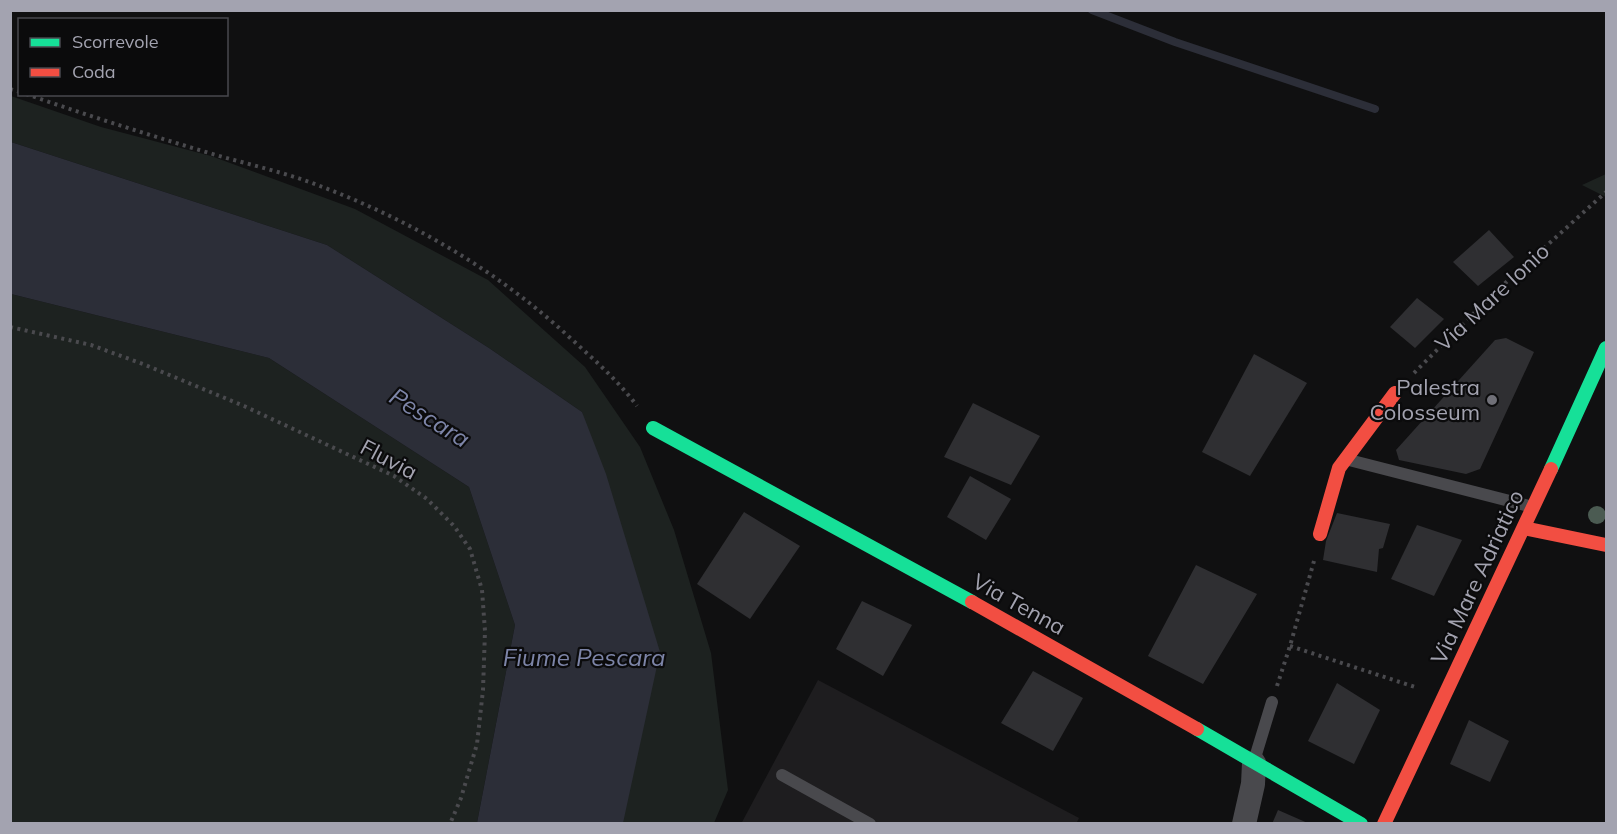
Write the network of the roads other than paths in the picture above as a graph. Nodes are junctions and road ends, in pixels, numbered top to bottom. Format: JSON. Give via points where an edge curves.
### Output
{"nodes":[{"id":1,"x":1606,"y":348,"type":"edge"},
{"id":2,"x":1395,"y":393,"type":"road end"},
{"id":3,"x":653,"y":428,"type":"road end"},
{"id":4,"x":1345,"y":459,"type":"junction"},
{"id":5,"x":1534,"y":507,"type":"junction"},
{"id":6,"x":1524,"y":528,"type":"junction"},
{"id":7,"x":1320,"y":534,"type":"road end"},
{"id":8,"x":1606,"y":545,"type":"edge"},
{"id":9,"x":1272,"y":702,"type":"road end"},
{"id":10,"x":1254,"y":763,"type":"junction"},
{"id":11,"x":782,"y":775,"type":"dead end"},
{"id":12,"x":870,"y":824,"type":"edge"},
{"id":13,"x":1244,"y":824,"type":"edge"},
{"id":14,"x":1361,"y":824,"type":"edge"},
{"id":15,"x":1384,"y":824,"type":"edge"}],
"edges":[{"from":1,"to":5,"type":"street","name":"Via Mare Adriatico"},
{"from":2,"to":4,"type":"street"},
{"from":3,"to":10,"type":"street","name":"Via Tenna","via":[[796,503]]},
{"from":4,"to":5,"type":"lane"},
{"from":4,"to":7,"type":"street"},
{"from":5,"to":6,"type":"street","name":"Via Mare Adriatico"},
{"from":6,"to":8,"type":"street"},
{"from":6,"to":15,"type":"street","name":"Via Mare Adriatico"},
{"from":9,"to":10,"type":"lane"},
{"from":10,"to":13,"type":"street"},
{"from":10,"to":14,"type":"street","name":"Via Tenna"},
{"from":11,"to":12,"type":"lane"}]}
